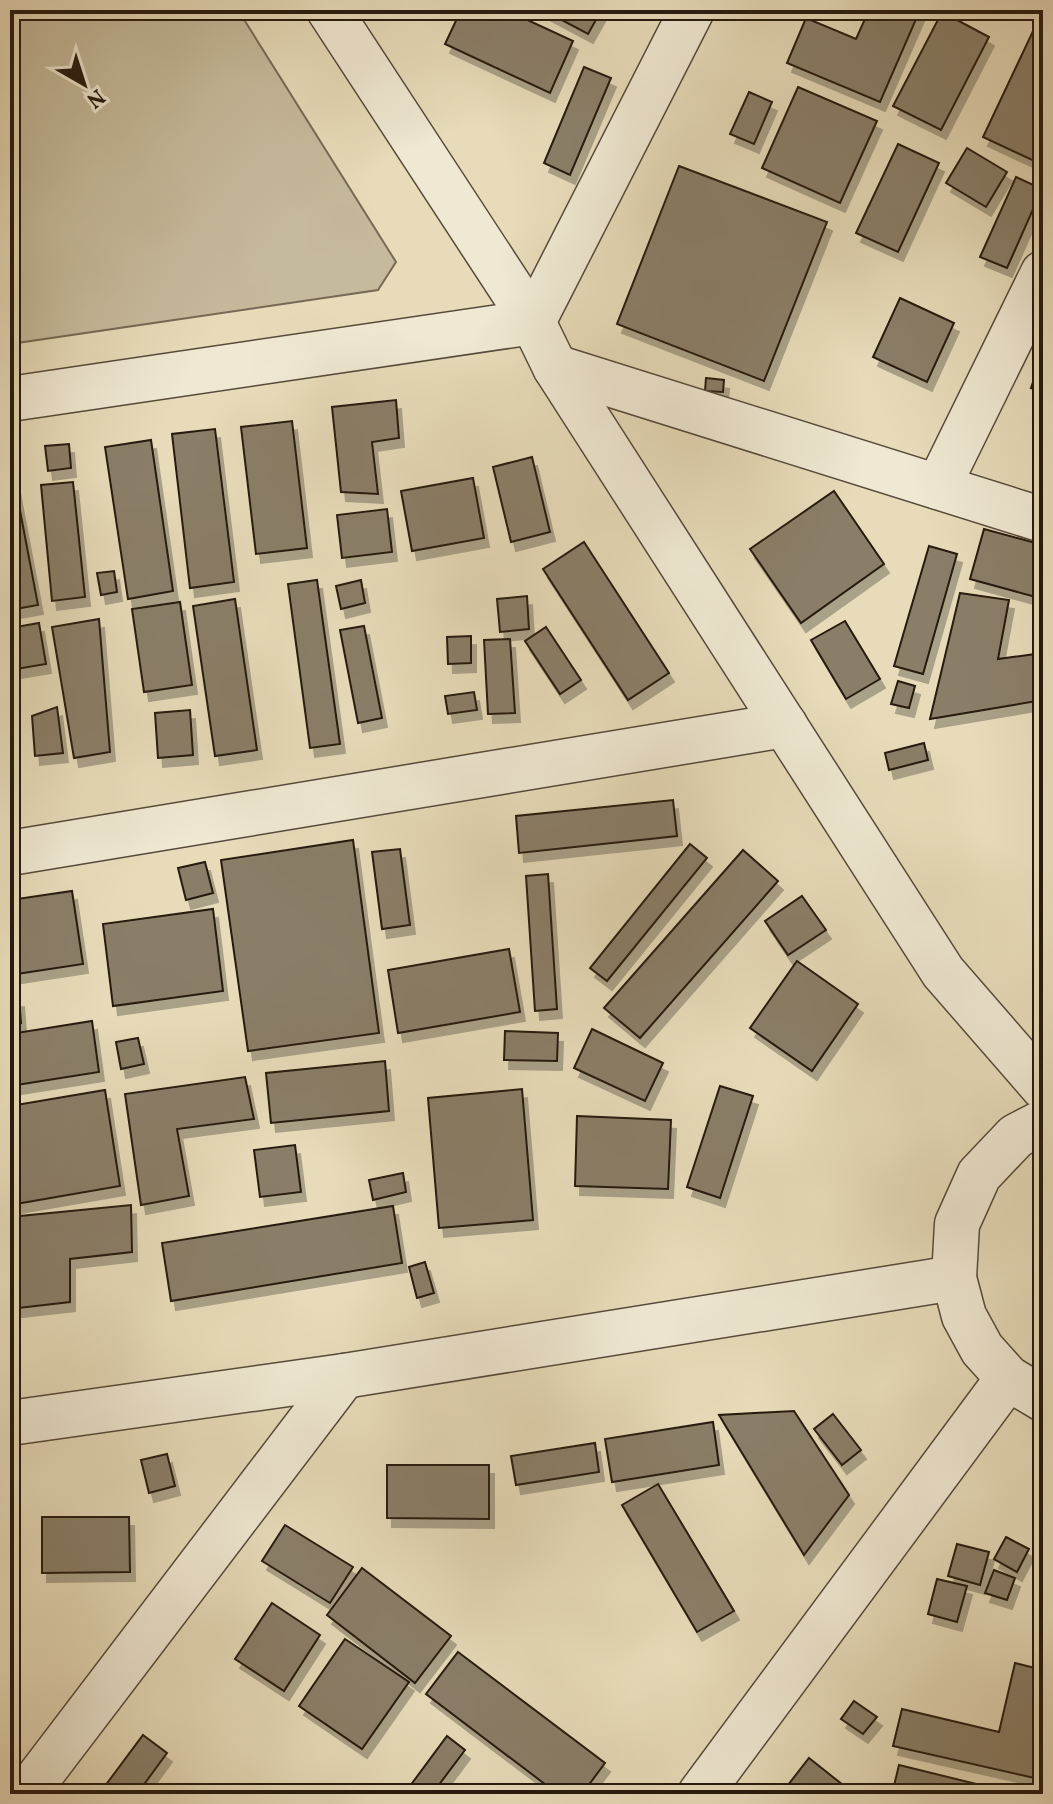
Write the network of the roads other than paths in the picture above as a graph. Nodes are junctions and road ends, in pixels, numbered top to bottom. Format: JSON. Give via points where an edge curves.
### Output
{"nodes":[{"id":1,"x":329,"y":10,"type":"edge"},
{"id":2,"x":692,"y":10,"type":"edge"},
{"id":3,"x":1043,"y":273,"type":"edge"},
{"id":4,"x":533,"y":322,"type":"junction"},
{"id":5,"x":555,"y":367,"type":"junction"},
{"id":6,"x":10,"y":399,"type":"edge"},
{"id":7,"x":938,"y":487,"type":"junction"},
{"id":8,"x":1043,"y":520,"type":"edge"},
{"id":9,"x":785,"y":725,"type":"junction"},
{"id":10,"x":10,"y":853,"type":"edge"},
{"id":11,"x":1043,"y":1087,"type":"edge"},
{"id":12,"x":1043,"y":1122,"type":"edge"},
{"id":13,"x":954,"y":1278,"type":"junction"},
{"id":14,"x":344,"y":1376,"type":"junction"},
{"id":15,"x":1025,"y":1388,"type":"edge"},
{"id":16,"x":10,"y":1423,"type":"edge"},
{"id":17,"x":26,"y":1794,"type":"edge"},
{"id":18,"x":700,"y":1794,"type":"edge"}],
"edges":[{"from":1,"to":4,"type":"street"},
{"from":2,"to":4,"type":"street"},
{"from":3,"to":7,"type":"street"},
{"from":4,"to":5,"type":"street"},
{"from":4,"to":6,"type":"street"},
{"from":5,"to":7,"type":"street"},
{"from":5,"to":9,"type":"street"},
{"from":7,"to":8,"type":"street"},
{"from":9,"to":10,"type":"street"},
{"from":9,"to":11,"type":"street","via":[[943,972]]},
{"from":12,"to":13,"type":"street","via":[[1016,1136],[979,1175],[957,1224]]},
{"from":13,"to":14,"type":"street"},
{"from":13,"to":15,"type":"street","via":[[964,1316],[982,1349]]},
{"from":14,"to":16,"type":"street"},
{"from":14,"to":17,"type":"street"},
{"from":15,"to":18,"type":"street"}]}
